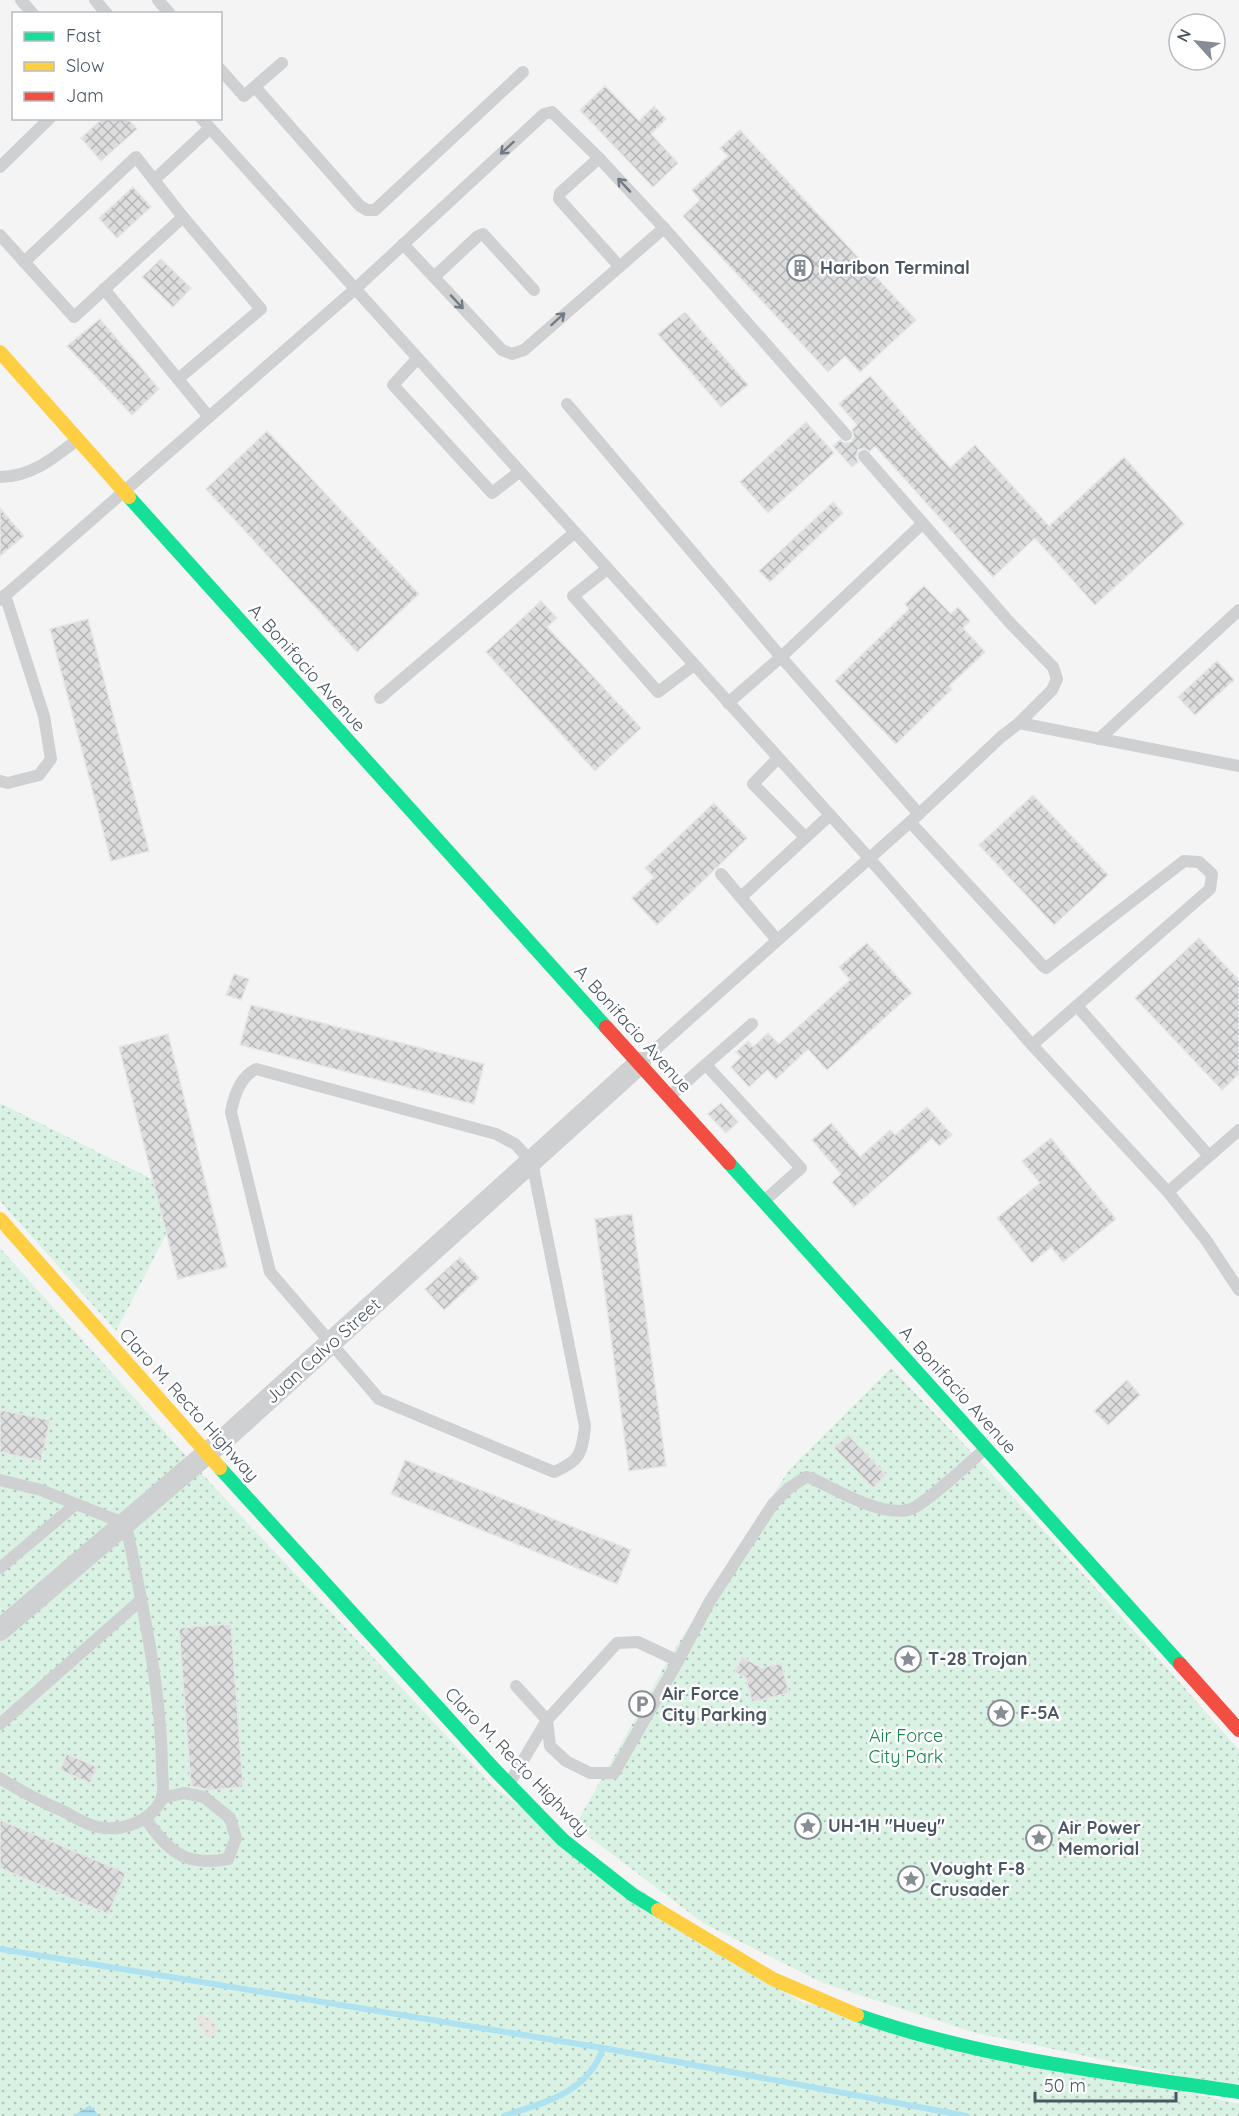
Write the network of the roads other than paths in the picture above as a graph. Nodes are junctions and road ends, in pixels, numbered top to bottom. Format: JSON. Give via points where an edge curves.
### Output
{"nodes":[{"id":1,"x":21,"y":0,"type":"edge"},
{"id":2,"x":158,"y":0,"type":"edge"},
{"id":3,"x":31,"y":12,"type":"edge"},
{"id":4,"x":168,"y":12,"type":"edge"},
{"id":5,"x":282,"y":63,"type":"dead end"},
{"id":6,"x":222,"y":71,"type":"edge"},
{"id":7,"x":523,"y":72,"type":"dead end"},
{"id":8,"x":255,"y":87,"type":"junction"},
{"id":9,"x":49,"y":120,"type":"edge"},
{"id":10,"x":203,"y":120,"type":"edge"},
{"id":11,"x":210,"y":129,"type":"junction"},
{"id":12,"x":599,"y":158,"type":"junction"},
{"id":13,"x":0,"y":167,"type":"edge"},
{"id":14,"x":154,"y":180,"type":"junction"},
{"id":15,"x":183,"y":217,"type":"junction"},
{"id":16,"x":664,"y":228,"type":"junction"},
{"id":17,"x":0,"y":235,"type":"edge"},
{"id":18,"x":403,"y":244,"type":"junction"},
{"id":19,"x":24,"y":262,"type":"junction"},
{"id":20,"x":619,"y":266,"type":"junction"},
{"id":21,"x":434,"y":277,"type":"junction"},
{"id":22,"x":104,"y":289,"type":"junction"},
{"id":23,"x":354,"y":290,"type":"junction"},
{"id":24,"x":534,"y":290,"type":"dead end"},
{"id":25,"x":0,"y":353,"type":"edge"},
{"id":26,"x":417,"y":359,"type":"junction"},
{"id":27,"x":178,"y":379,"type":"junction"},
{"id":28,"x":567,"y":404,"type":"dead end"},
{"id":29,"x":209,"y":417,"type":"junction"},
{"id":30,"x":846,"y":435,"type":"dead end"},
{"id":31,"x":78,"y":440,"type":"junction"},
{"id":32,"x":864,"y":456,"type":"dead end"},
{"id":33,"x":519,"y":472,"type":"junction"},
{"id":34,"x":0,"y":477,"type":"edge"},
{"id":35,"x":124,"y":492,"type":"junction"},
{"id":36,"x":922,"y":524,"type":"junction"},
{"id":37,"x":574,"y":533,"type":"junction"},
{"id":38,"x":607,"y":569,"type":"junction"},
{"id":39,"x":3,"y":598,"type":"edge"},
{"id":40,"x":1239,"y":610,"type":"edge"},
{"id":41,"x":781,"y":657,"type":"junction"},
{"id":42,"x":693,"y":665,"type":"junction"},
{"id":43,"x":380,"y":698,"type":"dead end"},
{"id":44,"x":728,"y":703,"type":"junction"},
{"id":45,"x":1019,"y":723,"type":"junction"},
{"id":46,"x":1099,"y":739,"type":"junction"},
{"id":47,"x":778,"y":758,"type":"junction"},
{"id":48,"x":1239,"y":766,"type":"edge"},
{"id":49,"x":0,"y":781,"type":"edge"},
{"id":50,"x":830,"y":816,"type":"junction"},
{"id":51,"x":914,"y":818,"type":"junction"},
{"id":52,"x":805,"y":837,"type":"junction"},
{"id":53,"x":869,"y":858,"type":"junction"},
{"id":54,"x":721,"y":874,"type":"dead end"},
{"id":55,"x":741,"y":897,"type":"junction"},
{"id":56,"x":777,"y":940,"type":"junction"},
{"id":57,"x":1077,"y":1006,"type":"junction"},
{"id":58,"x":752,"y":1024,"type":"dead end"},
{"id":59,"x":1032,"y":1044,"type":"junction"},
{"id":60,"x":640,"y":1063,"type":"junction"},
{"id":61,"x":706,"y":1065,"type":"junction"},
{"id":62,"x":670,"y":1096,"type":"junction"},
{"id":63,"x":1239,"y":1130,"type":"edge"},
{"id":64,"x":1209,"y":1156,"type":"junction"},
{"id":65,"x":532,"y":1162,"type":"junction"},
{"id":66,"x":1168,"y":1192,"type":"junction"},
{"id":67,"x":764,"y":1201,"type":"junction"},
{"id":68,"x":0,"y":1219,"type":"edge"},
{"id":69,"x":1239,"y":1290,"type":"edge"},
{"id":70,"x":332,"y":1344,"type":"junction"},
{"id":71,"x":986,"y":1448,"type":"junction"},
{"id":72,"x":208,"y":1453,"type":"junction"},
{"id":73,"x":0,"y":1480,"type":"edge"},
{"id":74,"x":76,"y":1504,"type":"junction"},
{"id":75,"x":126,"y":1524,"type":"junction"},
{"id":76,"x":0,"y":1568,"type":"edge"},
{"id":77,"x":141,"y":1600,"type":"junction"},
{"id":78,"x":0,"y":1630,"type":"edge"},
{"id":79,"x":678,"y":1661,"type":"junction"},
{"id":80,"x":516,"y":1686,"type":"dead end"},
{"id":81,"x":547,"y":1720,"type":"junction"},
{"id":82,"x":0,"y":1724,"type":"edge"},
{"id":83,"x":1239,"y":1730,"type":"edge"},
{"id":84,"x":0,"y":1778,"type":"edge"},
{"id":85,"x":509,"y":1784,"type":"junction"},
{"id":86,"x":162,"y":1798,"type":"junction"},
{"id":87,"x":145,"y":1818,"type":"junction"},
{"id":88,"x":1239,"y":2092,"type":"edge"}],
"edges":[{"from":1,"to":3,"type":"lane"},
{"from":2,"to":4,"type":"lane"},
{"from":5,"to":8,"type":"lane"},
{"from":6,"to":8,"type":"lane","via":[[244,96]]},
{"from":7,"to":8,"type":"lane","via":[[375,210],[360,206]]},
{"from":9,"to":13,"type":"lane"},
{"from":10,"to":11,"type":"lane"},
{"from":11,"to":14,"type":"lane"},
{"from":11,"to":23,"type":"lane"},
{"from":16,"to":12,"type":"lane","one_way":true},
{"from":12,"to":18,"type":"lane","one_way":true,"via":[[552,112],[544,114]]},
{"from":12,"to":20,"type":"lane","via":[[560,193],[559,199]]},
{"from":14,"to":15,"type":"lane"},
{"from":14,"to":19,"type":"lane","via":[[136,157]]},
{"from":15,"to":22,"type":"lane"},
{"from":15,"to":27,"type":"lane","via":[[261,309]]},
{"from":16,"to":20,"type":"lane"},
{"from":16,"to":30,"type":"lane"},
{"from":17,"to":19,"type":"lane"},
{"from":18,"to":21,"type":"lane"},
{"from":18,"to":23,"type":"lane"},
{"from":19,"to":22,"type":"lane","via":[[74,316]]},
{"from":21,"to":20,"type":"lane","one_way":true,"via":[[502,350],[512,354],[524,350]]},
{"from":21,"to":24,"type":"lane","via":[[483,234]]},
{"from":22,"to":27,"type":"lane"},
{"from":23,"to":26,"type":"lane"},
{"from":23,"to":29,"type":"lane"},
{"from":25,"to":31,"type":"street","name":"A. Bonifacio Avenue"},
{"from":26,"to":33,"type":"lane"},
{"from":26,"to":33,"type":"lane","via":[[393,385],[492,493]]},
{"from":27,"to":29,"type":"lane"},
{"from":28,"to":41,"type":"lane"},
{"from":29,"to":35,"type":"lane"},
{"from":31,"to":34,"type":"lane","via":[[29,471]]},
{"from":31,"to":35,"type":"street","name":"A. Bonifacio Avenue"},
{"from":32,"to":36,"type":"lane"},
{"from":33,"to":37,"type":"lane"},
{"from":35,"to":39,"type":"lane"},
{"from":35,"to":60,"type":"street","name":"A. Bonifacio Avenue"},
{"from":36,"to":41,"type":"lane"},
{"from":36,"to":45,"type":"lane","via":[[1053,667],[1057,680],[1052,690]]},
{"from":37,"to":38,"type":"lane"},
{"from":37,"to":43,"type":"lane"},
{"from":38,"to":42,"type":"lane"},
{"from":38,"to":42,"type":"lane","via":[[573,596],[658,692]]},
{"from":39,"to":49,"type":"lane","via":[[44,716],[51,759],[39,775],[8,783]]},
{"from":40,"to":46,"type":"lane"},
{"from":41,"to":44,"type":"lane"},
{"from":41,"to":51,"type":"lane"},
{"from":42,"to":44,"type":"lane"},
{"from":44,"to":47,"type":"lane"},
{"from":45,"to":46,"type":"lane"},
{"from":45,"to":51,"type":"lane"},
{"from":46,"to":48,"type":"lane"},
{"from":47,"to":50,"type":"lane"},
{"from":47,"to":52,"type":"lane","via":[[753,784]]},
{"from":50,"to":52,"type":"lane"},
{"from":50,"to":53,"type":"lane"},
{"from":51,"to":53,"type":"lane"},
{"from":51,"to":57,"type":"lane","via":[[1046,968],[1184,861],[1199,862],[1212,874],[1210,889]]},
{"from":52,"to":55,"type":"lane"},
{"from":53,"to":56,"type":"lane"},
{"from":53,"to":59,"type":"lane"},
{"from":54,"to":55,"type":"lane"},
{"from":55,"to":56,"type":"lane"},
{"from":56,"to":60,"type":"lane"},
{"from":57,"to":59,"type":"lane"},
{"from":57,"to":64,"type":"lane"},
{"from":58,"to":61,"type":"lane"},
{"from":59,"to":66,"type":"lane"},
{"from":60,"to":62,"type":"street","name":"A. Bonifacio Avenue"},
{"from":60,"to":65,"type":"street","name":"Juan Calvo Street"},
{"from":61,"to":62,"type":"lane"},
{"from":61,"to":67,"type":"lane","via":[[801,1168]]},
{"from":62,"to":67,"type":"street","name":"A. Bonifacio Avenue"},
{"from":63,"to":64,"type":"lane"},
{"from":64,"to":66,"type":"lane"},
{"from":65,"to":70,"type":"street","name":"Juan Calvo Street"},
{"from":65,"to":70,"type":"lane","via":[[585,1426],[583,1448],[571,1465],[554,1472],[379,1399]]},
{"from":65,"to":70,"type":"lane","via":[[515,1144],[496,1134],[256,1069],[249,1072],[234,1096],[231,1112],[270,1272]]},
{"from":66,"to":69,"type":"lane"},
{"from":67,"to":71,"type":"street","name":"A. Bonifacio Avenue"},
{"from":68,"to":72,"type":"street","name":"Claro M. Recto Highway"},
{"from":70,"to":72,"type":"street","name":"Juan Calvo Street"},
{"from":71,"to":79,"type":"lane","via":[[909,1510],[886,1510],[811,1478],[789,1488],[773,1504],[738,1556]]},
{"from":71,"to":83,"type":"street","name":"A. Bonifacio Avenue"},
{"from":72,"to":75,"type":"street","name":"Juan Calvo Street"},
{"from":72,"to":85,"type":"street","name":"Claro M. Recto Highway"},
{"from":73,"to":74,"type":"lane"},
{"from":74,"to":75,"type":"lane"},
{"from":74,"to":76,"type":"lane"},
{"from":75,"to":77,"type":"lane"},
{"from":75,"to":78,"type":"street","name":"Juan Calvo Street"},
{"from":77,"to":82,"type":"lane"},
{"from":77,"to":86,"type":"lane","via":[[155,1688]]},
{"from":79,"to":81,"type":"lane","via":[[638,1642],[617,1643]]},
{"from":79,"to":81,"type":"lane","via":[[614,1773],[590,1773],[566,1761],[550,1746]]},
{"from":80,"to":81,"type":"lane"},
{"from":81,"to":85,"type":"lane"},
{"from":84,"to":87,"type":"lane","via":[[94,1826],[112,1828]]},
{"from":85,"to":88,"type":"street","name":"Claro M. Recto Highway","via":[[563,1840],[633,1895],[740,1962],[824,2002],[888,2026],[977,2050]]},
{"from":86,"to":87,"type":"lane"},
{"from":86,"to":87,"type":"lane","via":[[184,1793],[204,1797],[230,1818],[236,1838],[228,1859],[195,1862],[180,1856]]}]}
